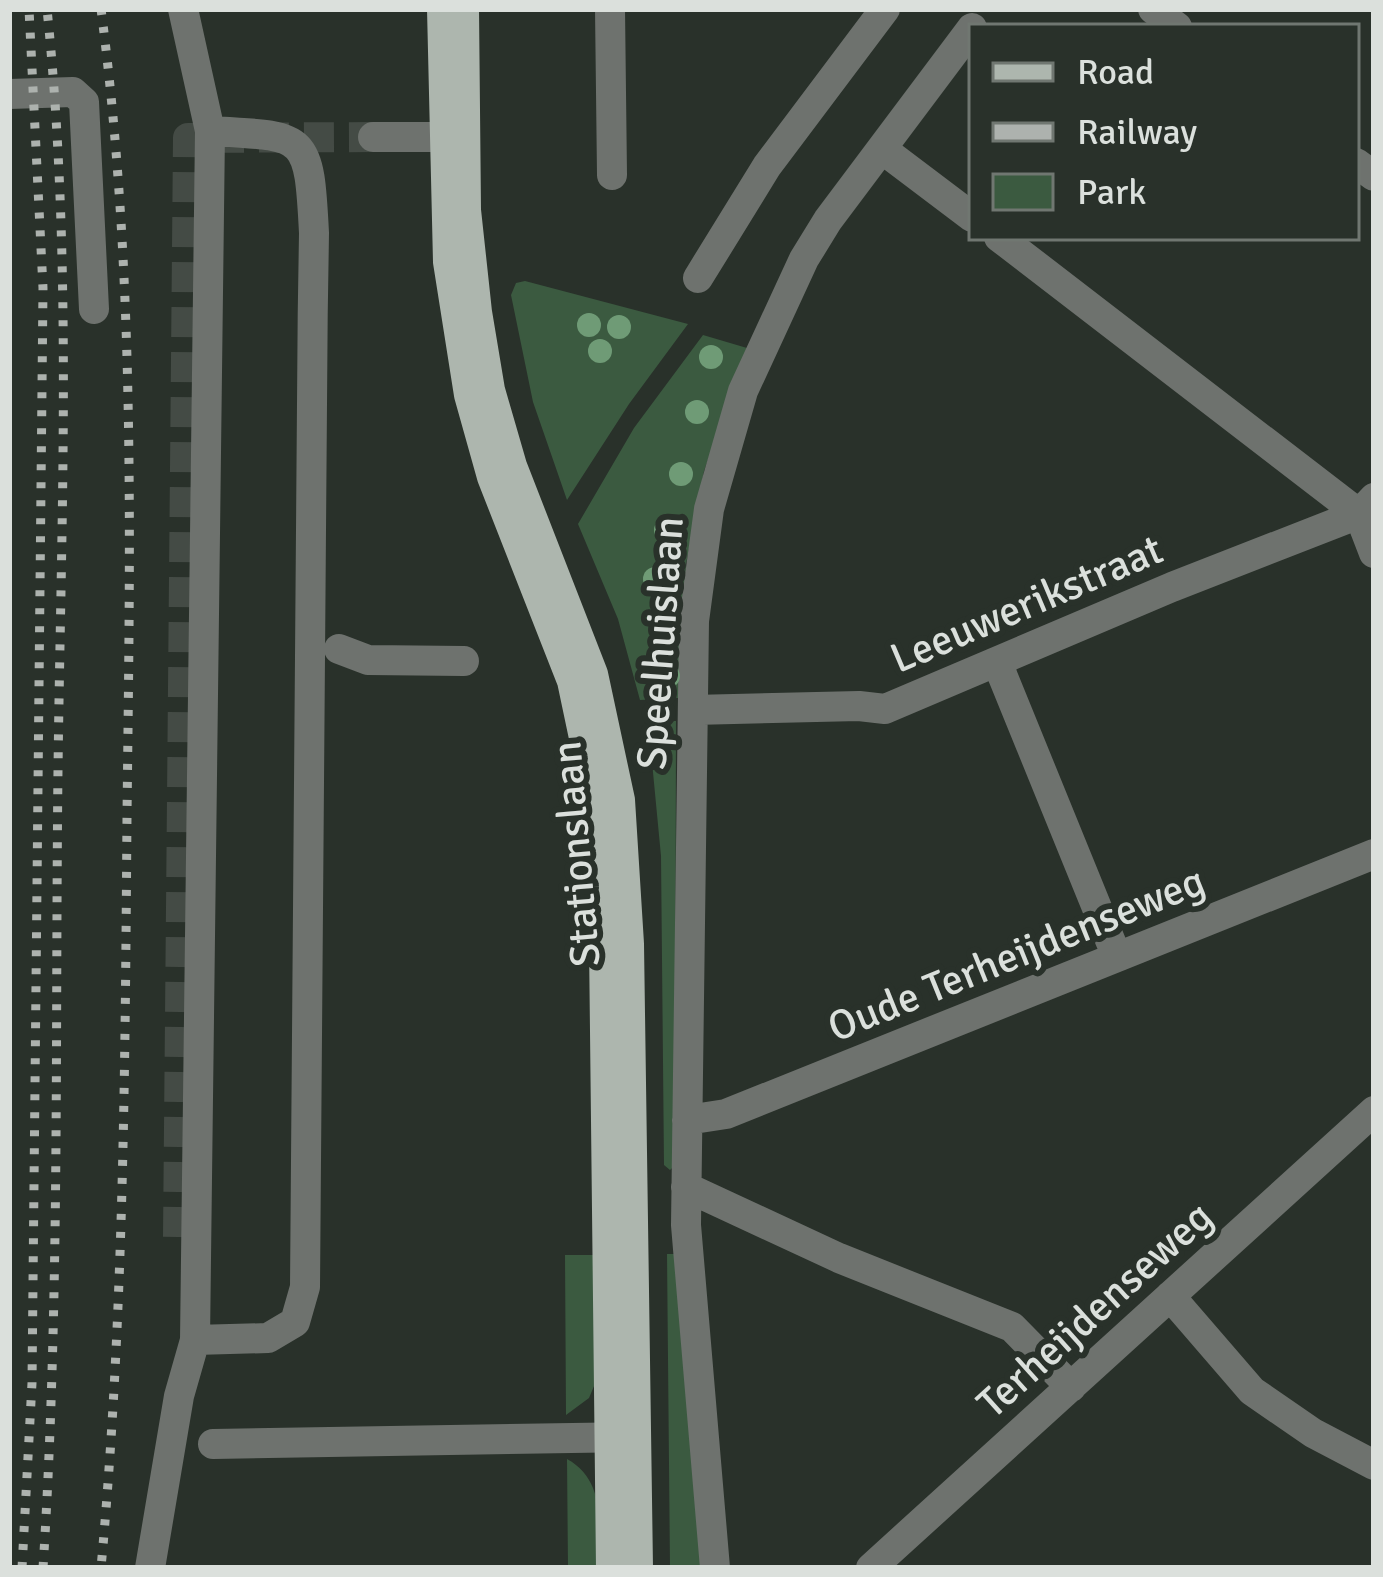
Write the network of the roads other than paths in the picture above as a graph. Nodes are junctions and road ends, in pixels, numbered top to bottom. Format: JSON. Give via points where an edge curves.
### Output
{"nodes":[{"id":1,"x":183,"y":9,"type":"edge"},
{"id":2,"x":442,"y":9,"type":"edge"},
{"id":3,"x":464,"y":9,"type":"edge"},
{"id":4,"x":610,"y":9,"type":"edge"},
{"id":5,"x":886,"y":9,"type":"edge"},
{"id":6,"x":969,"y":32,"type":"edge"},
{"id":7,"x":9,"y":94,"type":"edge"},
{"id":8,"x":210,"y":131,"type":"junction"},
{"id":9,"x":373,"y":137,"type":"tunnel mouth"},
{"id":10,"x":455,"y":137,"type":"junction"},
{"id":11,"x":882,"y":149,"type":"junction"},
{"id":12,"x":612,"y":176,"type":"dead end"},
{"id":13,"x":969,"y":215,"type":"edge"},
{"id":14,"x":1003,"y":240,"type":"edge"},
{"id":15,"x":698,"y":278,"type":"dead end"},
{"id":16,"x":94,"y":309,"type":"dead end"},
{"id":17,"x":1366,"y":506,"type":"edge"},
{"id":18,"x":1374,"y":553,"type":"edge"},
{"id":19,"x":348,"y":660,"type":"dead end"},
{"id":20,"x":464,"y":661,"type":"dead end"},
{"id":21,"x":997,"y":662,"type":"junction"},
{"id":22,"x":693,"y":710,"type":"junction"},
{"id":23,"x":1374,"y":854,"type":"edge"},
{"id":24,"x":1117,"y":958,"type":"junction"},
{"id":25,"x":1374,"y":1111,"type":"edge"},
{"id":26,"x":687,"y":1120,"type":"junction"},
{"id":27,"x":686,"y":1187,"type":"junction"},
{"id":28,"x":1170,"y":1297,"type":"junction"},
{"id":29,"x":195,"y":1340,"type":"junction"},
{"id":30,"x":1071,"y":1387,"type":"junction"},
{"id":31,"x":623,"y":1438,"type":"junction"},
{"id":32,"x":213,"y":1444,"type":"dead end"},
{"id":33,"x":1374,"y":1465,"type":"edge"},
{"id":34,"x":150,"y":1568,"type":"edge"},
{"id":35,"x":611,"y":1568,"type":"edge"},
{"id":36,"x":638,"y":1568,"type":"edge"},
{"id":37,"x":716,"y":1568,"type":"edge"},
{"id":38,"x":871,"y":1568,"type":"edge"}],
"edges":[{"from":1,"to":8,"type":"street"},
{"from":2,"to":10,"type":"main road","name":"Stationslaan"},
{"from":3,"to":10,"type":"main road","name":"Stationslaan"},
{"from":4,"to":12,"type":"street"},
{"from":5,"to":15,"type":"street","via":[[767,166]]},
{"from":6,"to":11,"type":"street","name":"Speelhuislaan"},
{"from":7,"to":16,"type":"street","via":[[73,92],[84,102]]},
{"from":8,"to":29,"type":"street"},
{"from":8,"to":29,"type":"street","via":[[282,135],[304,152],[311,180],[309,997],[305,1287],[296,1322],[268,1339]]},
{"from":9,"to":10,"type":"street"},
{"from":10,"to":31,"type":"main road","name":"Stationslaan","via":[[448,262],[469,395],[492,477],[572,681],[598,804]]},
{"from":11,"to":13,"type":"street"},
{"from":11,"to":22,"type":"street","name":"Speelhuislaan","via":[[804,259],[743,391],[699,568]]},
{"from":14,"to":17,"type":"street"},
{"from":17,"to":18,"type":"street"},
{"from":17,"to":21,"type":"street","name":"Leeuwerikstraat"},
{"from":19,"to":20,"type":"street"},
{"from":21,"to":22,"type":"street","name":"Leeuwerikstraat","via":[[885,709]]},
{"from":21,"to":24,"type":"street"},
{"from":22,"to":26,"type":"street","name":"Speelhuislaan"},
{"from":23,"to":24,"type":"street","name":"Oude Terheijdenseweg"},
{"from":24,"to":26,"type":"street","name":"Oude Terheijdenseweg","via":[[726,1114]]},
{"from":25,"to":28,"type":"street","name":"Terheijdenseweg"},
{"from":26,"to":27,"type":"street","name":"Speelhuislaan"},
{"from":27,"to":30,"type":"street","via":[[1012,1328]]},
{"from":27,"to":37,"type":"street","name":"Speelhuislaan"},
{"from":28,"to":30,"type":"street","name":"Terheijdenseweg"},
{"from":28,"to":33,"type":"street","via":[[1252,1391]]},
{"from":29,"to":34,"type":"street"},
{"from":30,"to":38,"type":"street","name":"Terheijdenseweg"},
{"from":31,"to":32,"type":"street"},
{"from":31,"to":35,"type":"main road","name":"Stationslaan"},
{"from":31,"to":36,"type":"main road","name":"Stationslaan"}]}
